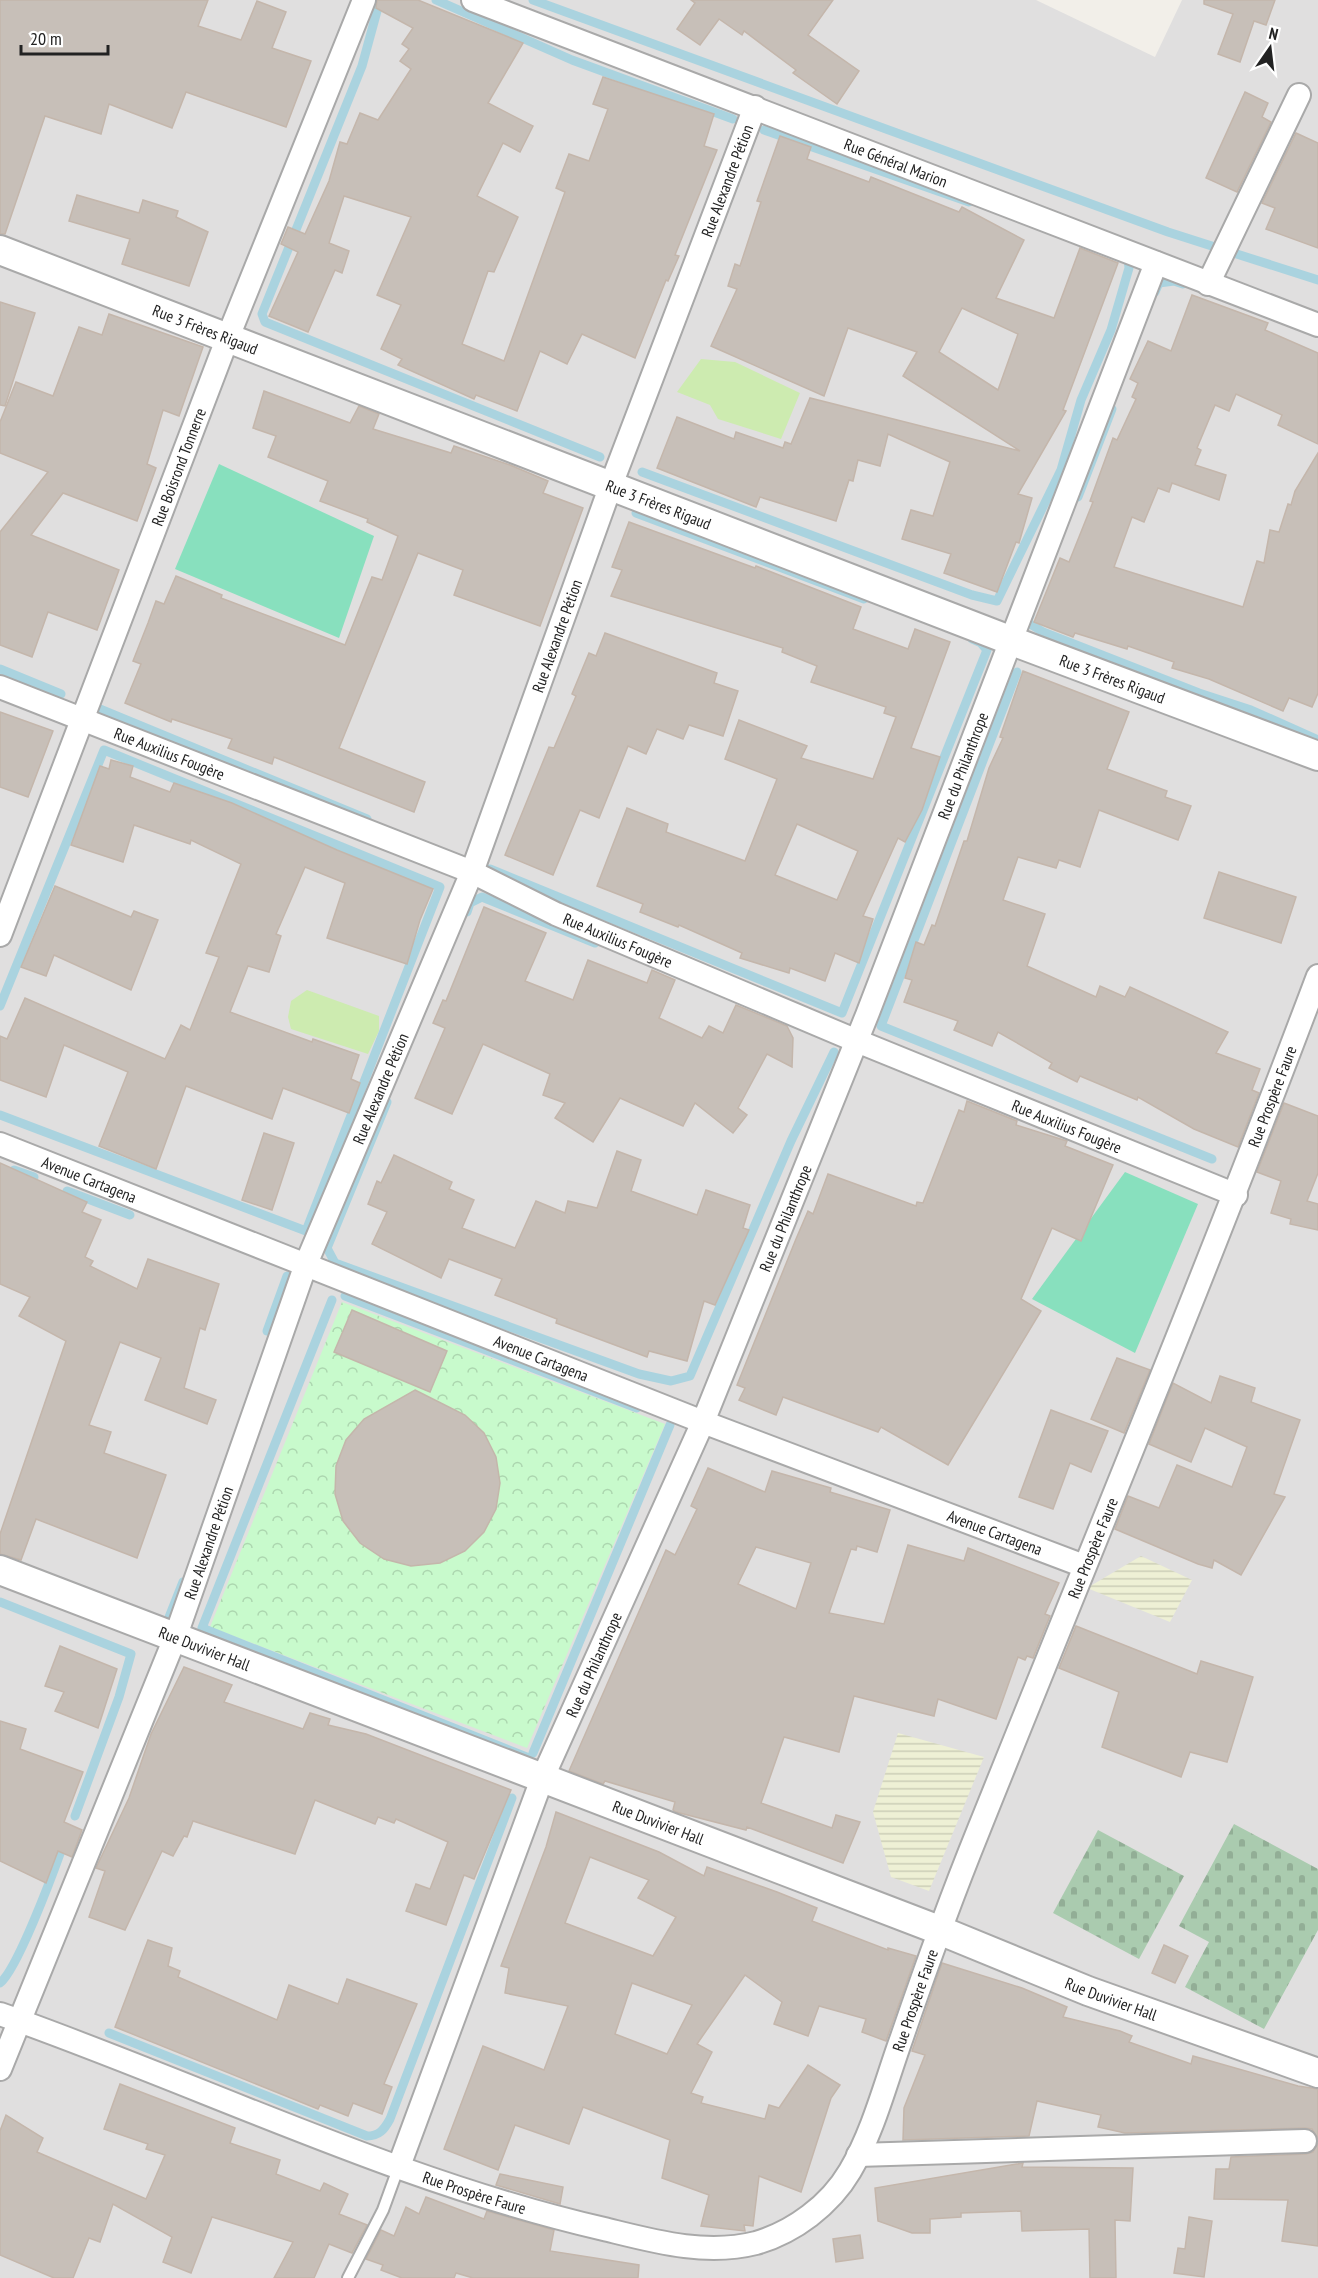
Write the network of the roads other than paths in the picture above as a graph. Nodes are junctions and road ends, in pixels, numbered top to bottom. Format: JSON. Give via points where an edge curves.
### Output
{"nodes":[{"id":1,"x":364,"y":0,"type":"edge"},
{"id":2,"x":473,"y":0,"type":"edge"},
{"id":3,"x":1299,"y":95,"type":"dead end"},
{"id":4,"x":755,"y":107,"type":"junction"},
{"id":5,"x":0,"y":250,"type":"edge"},
{"id":6,"x":1156,"y":263,"type":"junction"},
{"id":7,"x":1208,"y":284,"type":"junction"},
{"id":8,"x":1318,"y":325,"type":"edge"},
{"id":9,"x":228,"y":337,"type":"junction"},
{"id":10,"x":611,"y":485,"type":"junction"},
{"id":11,"x":1012,"y":642,"type":"junction"},
{"id":12,"x":0,"y":687,"type":"edge"},
{"id":13,"x":81,"y":718,"type":"junction"},
{"id":14,"x":1318,"y":756,"type":"edge"},
{"id":15,"x":472,"y":872,"type":"junction"},
{"id":16,"x":0,"y":935,"type":"edge"},
{"id":17,"x":1318,"y":976,"type":"edge"},
{"id":18,"x":857,"y":1041,"type":"junction"},
{"id":19,"x":0,"y":1144,"type":"edge"},
{"id":20,"x":1236,"y":1194,"type":"junction"},
{"id":21,"x":306,"y":1264,"type":"junction"},
{"id":22,"x":703,"y":1422,"type":"junction"},
{"id":23,"x":1084,"y":1566,"type":"junction"},
{"id":24,"x":0,"y":1570,"type":"edge"},
{"id":25,"x":175,"y":1638,"type":"junction"},
{"id":26,"x":542,"y":1779,"type":"junction"},
{"id":27,"x":939,"y":1930,"type":"junction"},
{"id":28,"x":10,"y":2017,"type":"edge"},
{"id":29,"x":0,"y":2069,"type":"edge"},
{"id":30,"x":1318,"y":2073,"type":"edge"},
{"id":31,"x":1305,"y":2140,"type":"dead end"},
{"id":32,"x":858,"y":2155,"type":"junction"},
{"id":33,"x":399,"y":2166,"type":"junction"},
{"id":34,"x":348,"y":2278,"type":"edge"}],
"edges":[{"from":1,"to":9,"type":"street","name":"Rue Boisrond Tonnerre"},
{"from":2,"to":4,"type":"street","name":"Rue Général Marion"},
{"from":3,"to":7,"type":"street"},
{"from":4,"to":6,"type":"street","name":"Rue Général Marion"},
{"from":4,"to":10,"type":"street","name":"Rue Alexandre Pétion"},
{"from":5,"to":9,"type":"street","name":"Rue 3 Frères Rigaud"},
{"from":6,"to":7,"type":"street","name":"Rue Général Marion"},
{"from":6,"to":11,"type":"street","name":"Rue du Philanthrope"},
{"from":7,"to":8,"type":"street","name":"Rue Général Marion"},
{"from":9,"to":10,"type":"street","name":"Rue 3 Frères Rigaud"},
{"from":9,"to":13,"type":"street","name":"Rue Boisrond Tonnerre"},
{"from":10,"to":11,"type":"street","name":"Rue 3 Frères Rigaud"},
{"from":10,"to":15,"type":"street","name":"Rue Alexandre Pétion"},
{"from":11,"to":14,"type":"street","name":"Rue 3 Frères Rigaud"},
{"from":11,"to":18,"type":"street","name":"Rue du Philanthrope"},
{"from":12,"to":13,"type":"street","name":"Rue Auxilius Fougère"},
{"from":13,"to":15,"type":"street","name":"Rue Auxilius Fougère"},
{"from":13,"to":16,"type":"street","name":"Rue Boisrond Tonnerre"},
{"from":15,"to":18,"type":"street","name":"Rue Auxilius Fougère","via":[[556,915]]},
{"from":15,"to":21,"type":"street","name":"Rue Alexandre Pétion"},
{"from":17,"to":20,"type":"street","name":"Rue Prospère Faure"},
{"from":18,"to":20,"type":"street","name":"Rue Auxilius Fougère"},
{"from":18,"to":22,"type":"street","name":"Rue du Philanthrope"},
{"from":19,"to":21,"type":"street","name":"Avenue Cartagena"},
{"from":20,"to":23,"type":"street","name":"Rue Prospère Faure"},
{"from":21,"to":22,"type":"street","name":"Avenue Cartagena"},
{"from":21,"to":25,"type":"street","name":"Rue Alexandre Pétion"},
{"from":22,"to":23,"type":"street","name":"Avenue Cartagena"},
{"from":22,"to":26,"type":"street","name":"Rue du Philanthrope"},
{"from":23,"to":27,"type":"street","name":"Rue Prospère Faure"},
{"from":24,"to":25,"type":"street","name":"Rue Duvivier Hall"},
{"from":25,"to":26,"type":"street","name":"Rue Duvivier Hall"},
{"from":25,"to":28,"type":"street","name":"Rue Alexandre Pétion"},
{"from":26,"to":27,"type":"street","name":"Rue Duvivier Hall"},
{"from":26,"to":33,"type":"street","name":"Rue du Philanthrope"},
{"from":27,"to":30,"type":"street","name":"Rue Duvivier Hall","via":[[1088,1991]]},
{"from":27,"to":32,"type":"street","name":"Rue Prospère Faure"},
{"from":28,"to":29,"type":"street","name":"Rue Alexandre Pétion"},
{"from":28,"to":33,"type":"street","name":"Rue Prospère Faure"},
{"from":31,"to":32,"type":"street"},
{"from":32,"to":33,"type":"street","name":"Rue Prospère Faure","via":[[824,2205],[784,2233],[753,2244],[715,2248],[671,2245],[534,2213]]},
{"from":33,"to":34,"type":"lane","via":[[383,2210]]}]}
